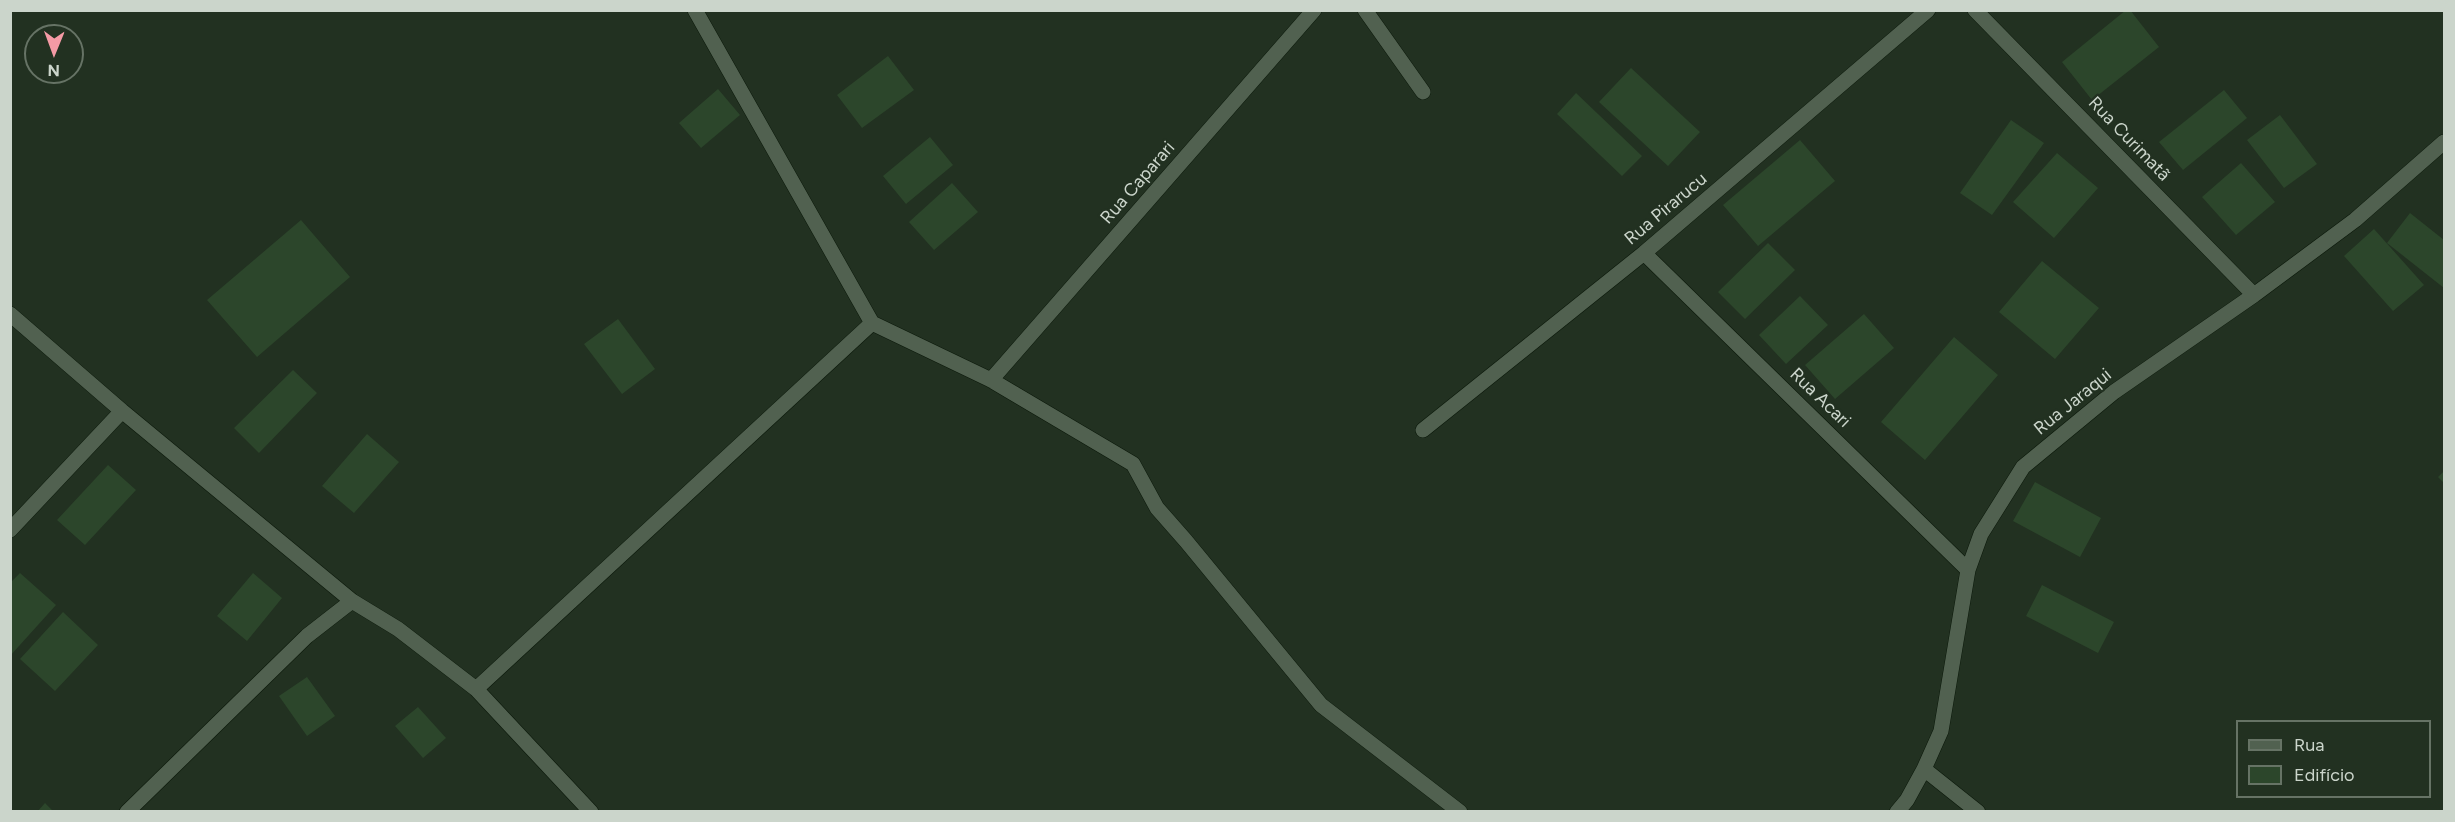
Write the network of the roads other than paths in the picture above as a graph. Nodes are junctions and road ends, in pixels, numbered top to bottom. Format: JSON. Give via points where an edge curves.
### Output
{"nodes":[{"id":1,"x":694,"y":10,"type":"edge"},
{"id":2,"x":1314,"y":10,"type":"edge"},
{"id":3,"x":1365,"y":10,"type":"edge"},
{"id":4,"x":1928,"y":10,"type":"edge"},
{"id":5,"x":1975,"y":10,"type":"edge"},
{"id":6,"x":1423,"y":92,"type":"dead end"},
{"id":7,"x":2445,"y":142,"type":"edge"},
{"id":8,"x":1644,"y":253,"type":"junction"},
{"id":9,"x":2254,"y":295,"type":"junction"},
{"id":10,"x":10,"y":314,"type":"edge"},
{"id":11,"x":872,"y":323,"type":"junction"},
{"id":12,"x":991,"y":380,"type":"junction"},
{"id":13,"x":122,"y":411,"type":"junction"},
{"id":14,"x":1423,"y":430,"type":"dead end"},
{"id":15,"x":10,"y":530,"type":"edge"},
{"id":16,"x":1968,"y":570,"type":"junction"},
{"id":17,"x":352,"y":601,"type":"junction"},
{"id":18,"x":476,"y":689,"type":"junction"},
{"id":19,"x":1924,"y":770,"type":"junction"},
{"id":20,"x":127,"y":812,"type":"edge"},
{"id":21,"x":591,"y":812,"type":"edge"},
{"id":22,"x":1460,"y":812,"type":"edge"},
{"id":23,"x":1897,"y":812,"type":"edge"},
{"id":24,"x":1978,"y":812,"type":"edge"}],
"edges":[{"from":1,"to":11,"type":"street"},
{"from":2,"to":12,"type":"street","name":"Rua Caparari"},
{"from":3,"to":6,"type":"street"},
{"from":4,"to":8,"type":"street","name":"Rua Pirarucu"},
{"from":5,"to":9,"type":"street","name":"Rua Curimatã"},
{"from":7,"to":9,"type":"street","name":"Rua Jaraqui","via":[[2355,220]]},
{"from":8,"to":14,"type":"street","name":"Rua Pirarucu"},
{"from":8,"to":16,"type":"street","name":"Rua Acari"},
{"from":9,"to":16,"type":"street","name":"Rua Jaraqui","via":[[2114,392],[2023,467],[1981,534]]},
{"from":10,"to":13,"type":"street"},
{"from":11,"to":12,"type":"street"},
{"from":11,"to":18,"type":"street"},
{"from":12,"to":22,"type":"street","via":[[1133,464],[1157,508],[1321,705]]},
{"from":13,"to":15,"type":"street"},
{"from":13,"to":17,"type":"street"},
{"from":16,"to":19,"type":"street","name":"Rua Jaraqui","via":[[1941,731]]},
{"from":17,"to":18,"type":"street","via":[[398,629]]},
{"from":17,"to":20,"type":"street","via":[[307,636]]},
{"from":18,"to":21,"type":"street"},
{"from":19,"to":23,"type":"street","name":"Rua Jaraqui"},
{"from":19,"to":24,"type":"street"}]}
